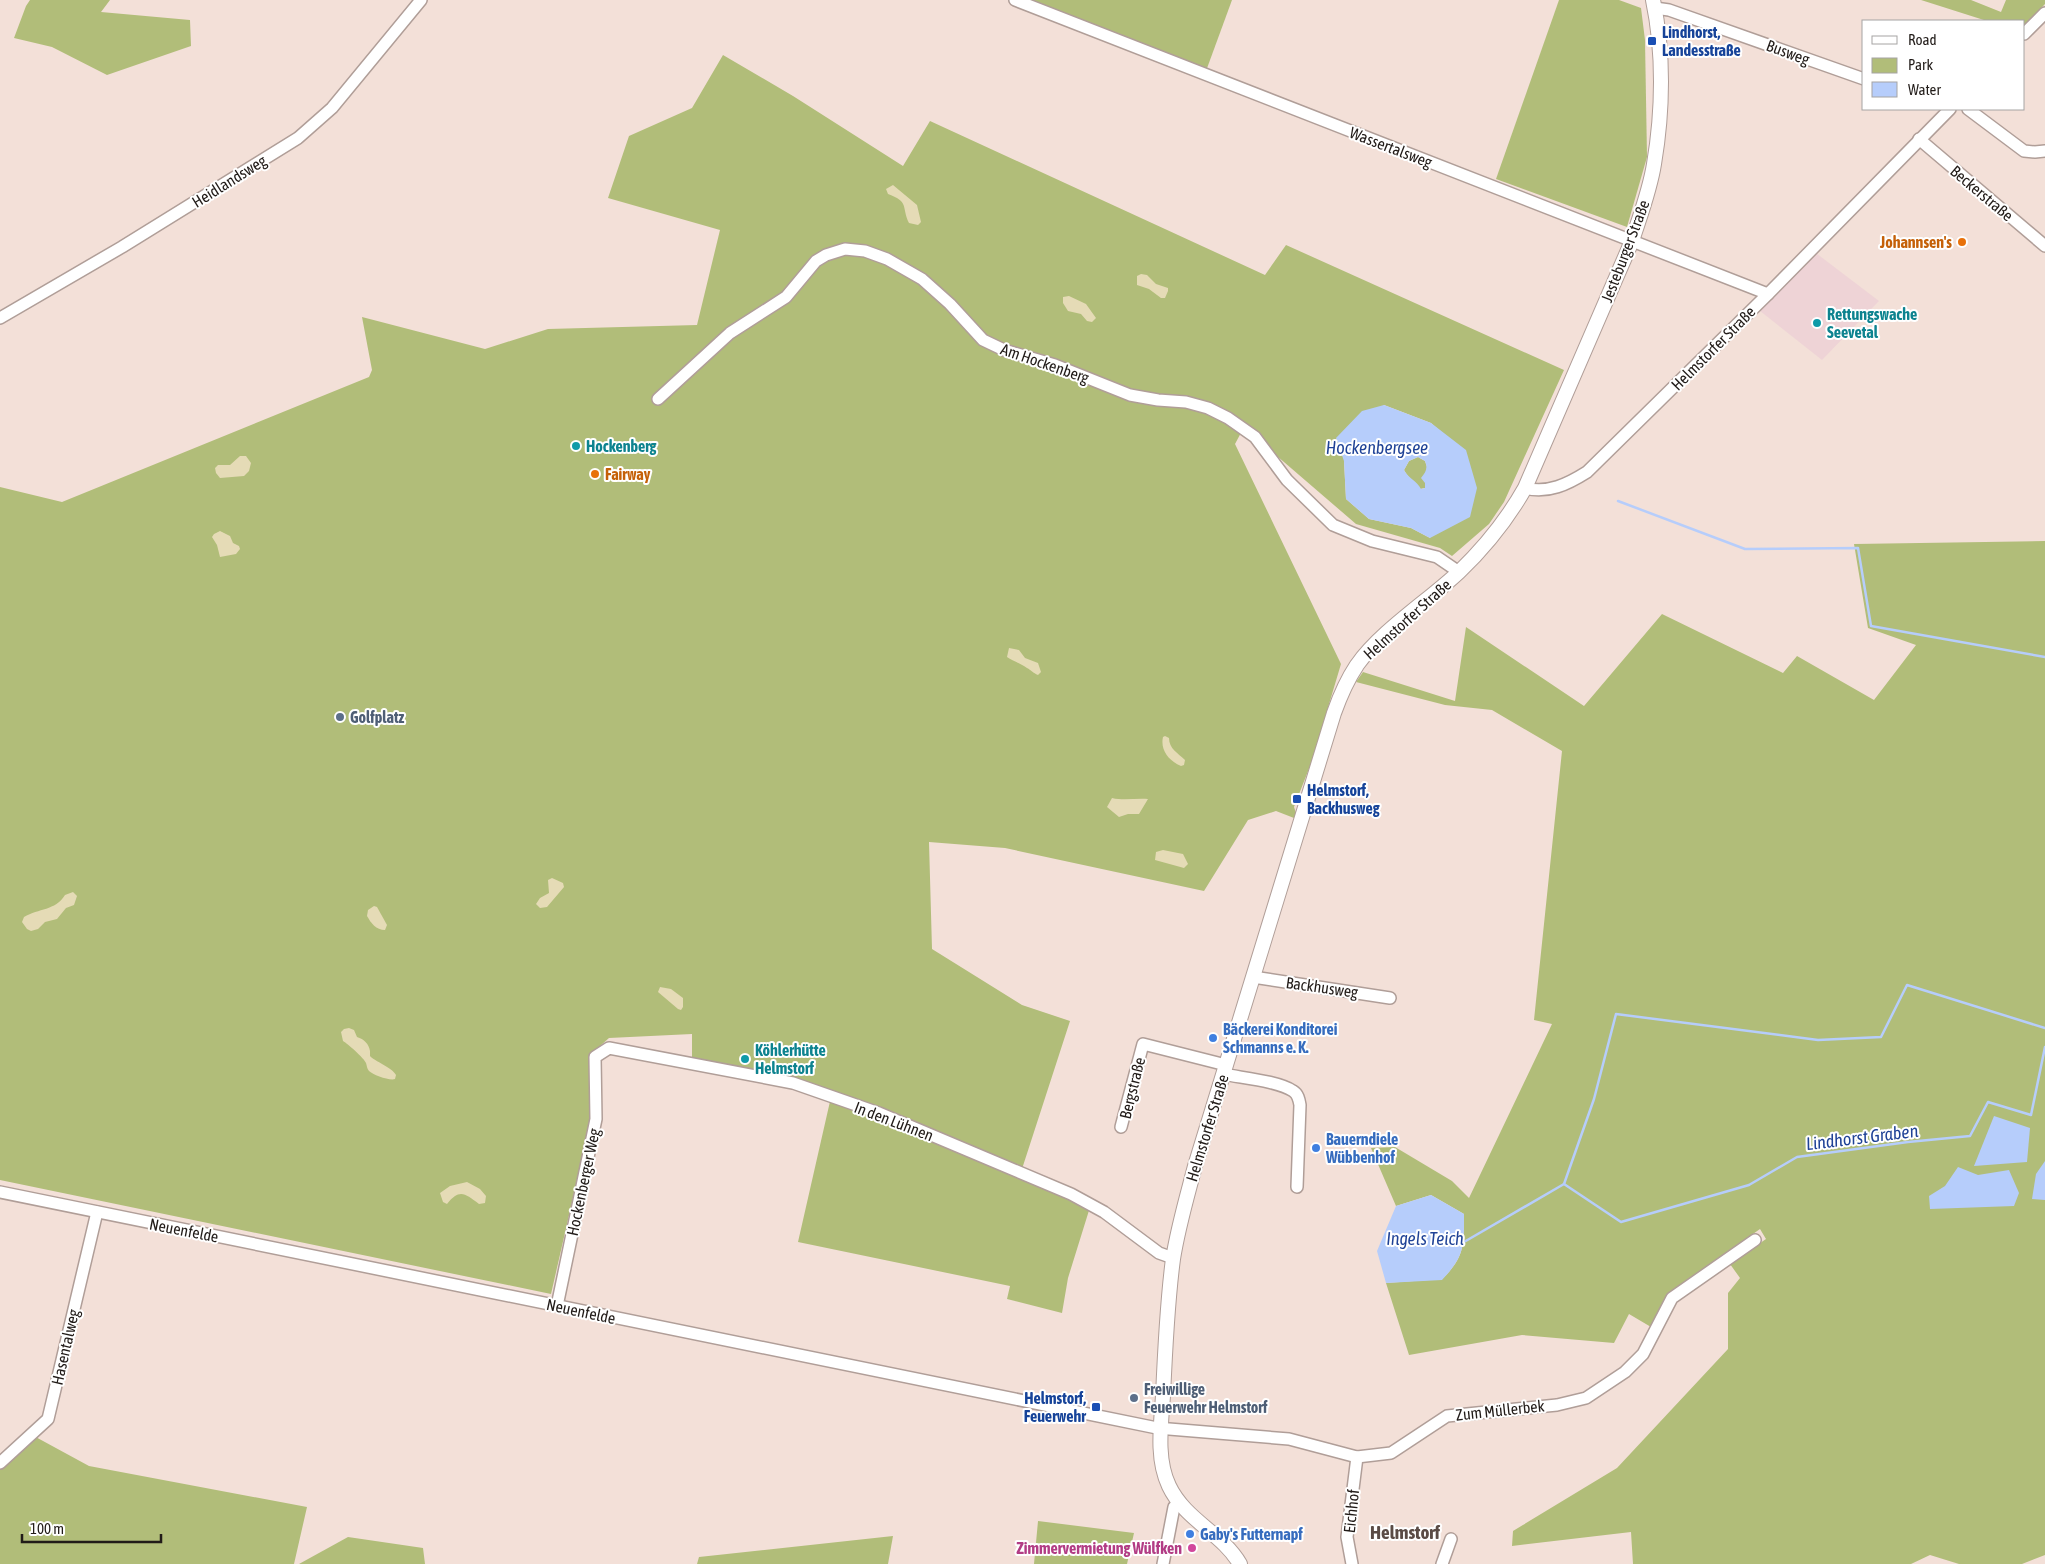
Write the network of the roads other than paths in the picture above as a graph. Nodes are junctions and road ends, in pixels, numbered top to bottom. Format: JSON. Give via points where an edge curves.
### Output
{"nodes":[{"id":1,"x":421,"y":0,"type":"edge"},
{"id":2,"x":1015,"y":0,"type":"edge"},
{"id":3,"x":1654,"y":4,"type":"edge"},
{"id":4,"x":2045,"y":12,"type":"edge"},
{"id":5,"x":2025,"y":33,"type":"edge"},
{"id":6,"x":1862,"y":78,"type":"edge"},
{"id":7,"x":1947,"y":110,"type":"edge"},
{"id":8,"x":1969,"y":110,"type":"edge"},
{"id":9,"x":1919,"y":139,"type":"junction"},
{"id":10,"x":2045,"y":151,"type":"edge"},
{"id":11,"x":1632,"y":241,"type":"junction"},
{"id":12,"x":2045,"y":246,"type":"edge"},
{"id":13,"x":1768,"y":294,"type":"junction"},
{"id":14,"x":0,"y":318,"type":"edge"},
{"id":15,"x":658,"y":399,"type":"dead end"},
{"id":16,"x":1525,"y":488,"type":"junction"},
{"id":17,"x":1459,"y":572,"type":"junction"},
{"id":18,"x":1253,"y":977,"type":"junction"},
{"id":19,"x":1390,"y":998,"type":"dead end"},
{"id":20,"x":595,"y":1057,"type":"joint"},
{"id":21,"x":1224,"y":1069,"type":"junction"},
{"id":22,"x":1121,"y":1127,"type":"dead end"},
{"id":23,"x":1297,"y":1187,"type":"dead end"},
{"id":24,"x":0,"y":1192,"type":"edge"},
{"id":25,"x":97,"y":1212,"type":"junction"},
{"id":26,"x":1755,"y":1240,"type":"dead end"},
{"id":27,"x":1173,"y":1258,"type":"junction"},
{"id":28,"x":557,"y":1306,"type":"junction"},
{"id":29,"x":1161,"y":1429,"type":"junction"},
{"id":30,"x":1357,"y":1457,"type":"junction"},
{"id":31,"x":0,"y":1463,"type":"edge"},
{"id":32,"x":1178,"y":1503,"type":"junction"},
{"id":33,"x":1451,"y":1539,"type":"dead end"},
{"id":34,"x":1163,"y":1564,"type":"edge"},
{"id":35,"x":1240,"y":1564,"type":"edge"},
{"id":36,"x":1352,"y":1564,"type":"edge"},
{"id":37,"x":1442,"y":1564,"type":"edge"}],
"edges":[{"from":1,"to":14,"type":"street","name":"Heidlandsweg","via":[[332,108],[298,138]]},
{"from":2,"to":11,"type":"street","name":"Wassertalsweg"},
{"from":3,"to":6,"type":"street","name":"Busweg"},
{"from":3,"to":11,"type":"main road","name":"Jesteburger Straße","via":[[1659,50],[1659,126],[1654,165]]},
{"from":4,"to":5,"type":"street"},
{"from":7,"to":9,"type":"street","name":"Helmstorfer Straße"},
{"from":8,"to":10,"type":"street","via":[[2024,151]]},
{"from":9,"to":12,"type":"street","name":"Beckerstraße"},
{"from":9,"to":13,"type":"street","name":"Helmstorfer Straße"},
{"from":11,"to":13,"type":"street","name":"Wassertalsweg"},
{"from":11,"to":16,"type":"main road","name":"Jesteburger Straße"},
{"from":13,"to":16,"type":"street","name":"Helmstorfer Straße","via":[[1587,472],[1566,485],[1548,489]]},
{"from":15,"to":17,"type":"street","name":"Am Hockenberg","via":[[730,333],[786,297],[816,261],[844,249],[865,251],[887,258],[922,279],[983,340],[1004,350],[1055,364],[1130,395],[1186,402],[1228,418],[1255,437],[1287,480],[1332,525],[1372,541],[1437,557]]},
{"from":16,"to":17,"type":"main road","name":"Helmstorfer Straße","via":[[1492,538]]},
{"from":17,"to":18,"type":"main road","name":"Helmstorfer Straße","via":[[1375,645],[1344,686]]},
{"from":18,"to":19,"type":"street","name":"Backhusweg"},
{"from":18,"to":21,"type":"main road","name":"Helmstorfer Straße"},
{"from":20,"to":27,"type":"street","name":"In den Lühnen","via":[[609,1048],[793,1083],[878,1114],[1071,1194],[1104,1212],[1159,1253]]},
{"from":20,"to":28,"type":"street","name":"Hockenberger Weg","via":[[596,1119]]},
{"from":21,"to":22,"type":"street","name":"Bergstraße","via":[[1143,1044]]},
{"from":21,"to":23,"type":"street","via":[[1278,1085],[1298,1095]]},
{"from":21,"to":27,"type":"main road","name":"Helmstorfer Straße","via":[[1180,1221]]},
{"from":24,"to":25,"type":"street","name":"Neuenfelde"},
{"from":25,"to":28,"type":"street","name":"Neuenfelde"},
{"from":25,"to":31,"type":"street","name":"Hasentalweg","via":[[48,1419]]},
{"from":26,"to":30,"type":"street","name":"Zum Müllerbek","via":[[1672,1298],[1643,1354],[1625,1372],[1592,1394],[1557,1404],[1447,1416],[1391,1453]]},
{"from":27,"to":29,"type":"main road","name":"Helmstorfer Straße"},
{"from":28,"to":29,"type":"street","name":"Neuenfelde"},
{"from":29,"to":30,"type":"street","name":"Zum Müllerbek","via":[[1289,1439]]},
{"from":29,"to":32,"type":"main road","name":"Helmstorfer Straße","via":[[1163,1466]]},
{"from":30,"to":36,"type":"street","name":"Eichhof","via":[[1347,1536]]},
{"from":32,"to":34,"type":"street","via":[[1174,1507]]},
{"from":32,"to":35,"type":"main road","name":"Helmstorfer Straße","via":[[1233,1552]]},
{"from":33,"to":37,"type":"street"}]}
